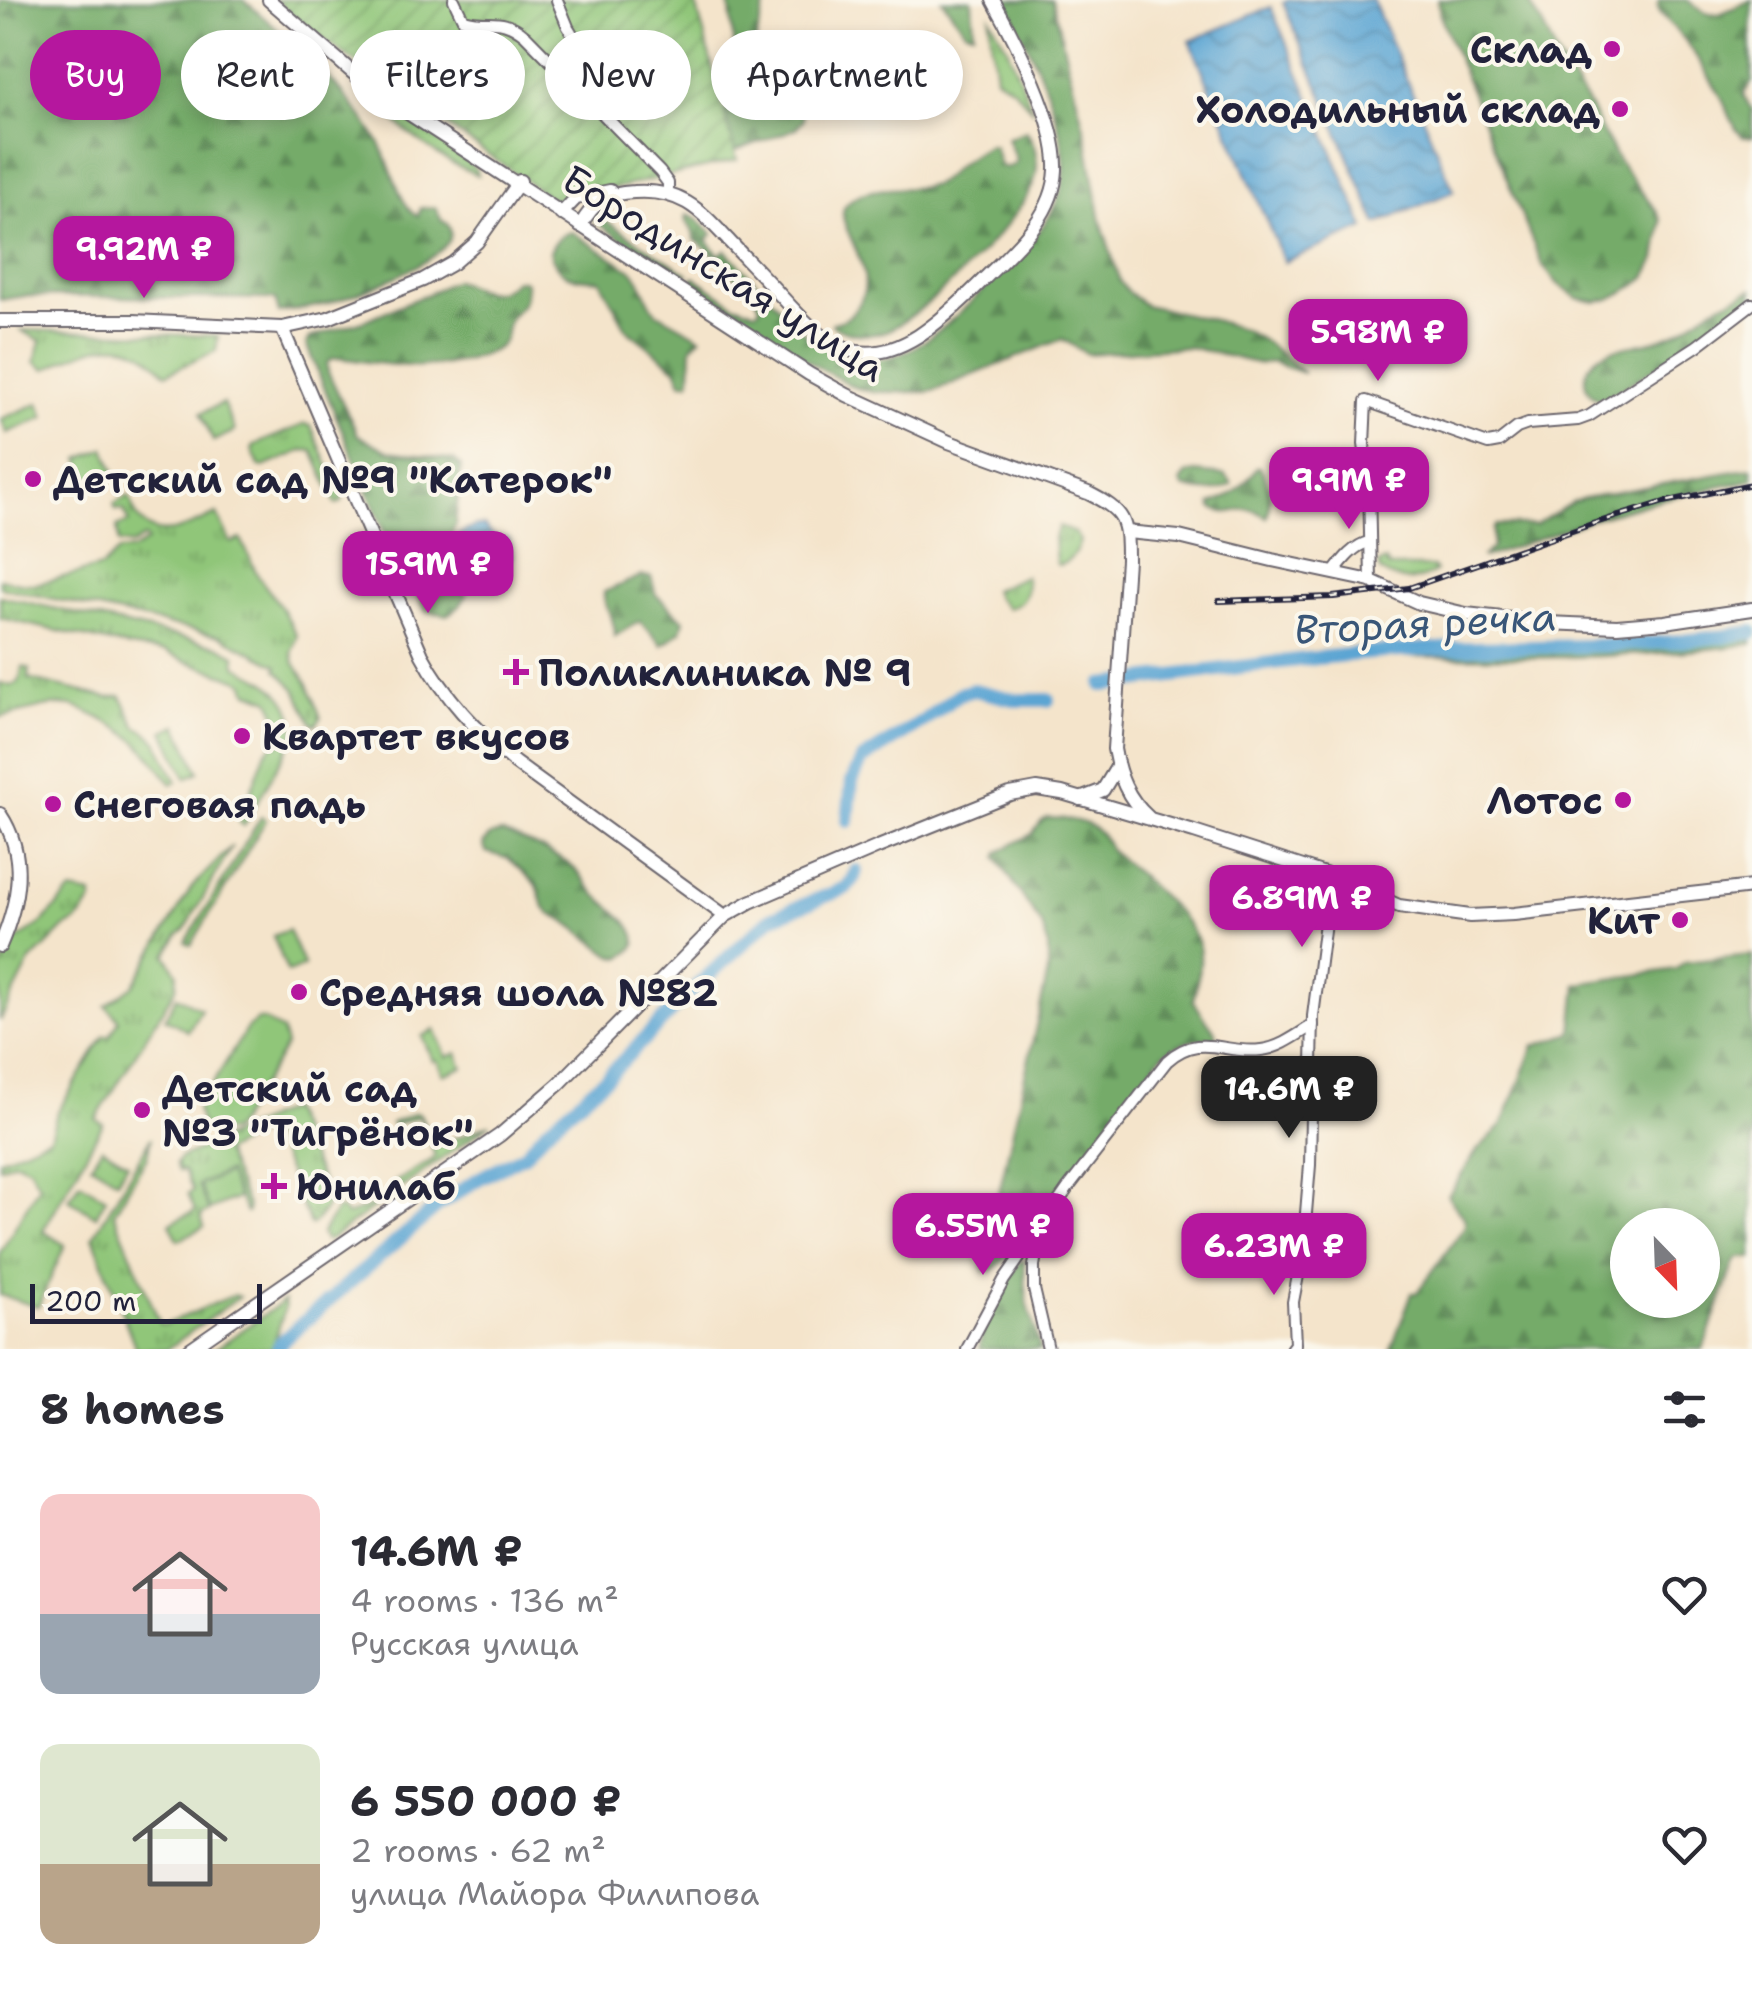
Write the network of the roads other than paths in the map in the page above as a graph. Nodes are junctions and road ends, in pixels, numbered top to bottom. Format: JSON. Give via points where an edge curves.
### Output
{"nodes":[{"id":1,"x":269,"y":0,"type":"edge"},
{"id":2,"x":278,"y":0,"type":"edge"},
{"id":3,"x":454,"y":0,"type":"edge"},
{"id":4,"x":556,"y":0,"type":"edge"},
{"id":5,"x":990,"y":0,"type":"edge"},
{"id":6,"x":570,"y":30,"type":"edge"},
{"id":7,"x":545,"y":58,"type":"edge"},
{"id":8,"x":607,"y":120,"type":"edge"},
{"id":9,"x":518,"y":183,"type":"junction"},
{"id":10,"x":668,"y":191,"type":"junction"},
{"id":11,"x":562,"y":211,"type":"junction"},
{"id":12,"x":581,"y":224,"type":"junction"},
{"id":13,"x":1752,"y":304,"type":"edge"},
{"id":14,"x":0,"y":321,"type":"edge"},
{"id":15,"x":282,"y":328,"type":"junction"},
{"id":16,"x":1130,"y":532,"type":"junction"},
{"id":17,"x":1369,"y":542,"type":"junction"},
{"id":18,"x":1333,"y":573,"type":"junction"},
{"id":19,"x":1372,"y":581,"type":"junction"},
{"id":20,"x":1752,"y":609,"type":"edge"},
{"id":21,"x":1117,"y":767,"type":"junction"},
{"id":22,"x":1080,"y":799,"type":"junction"},
{"id":23,"x":0,"y":814,"type":"edge"},
{"id":24,"x":1150,"y":818,"type":"junction"},
{"id":25,"x":1331,"y":876,"type":"junction"},
{"id":26,"x":1752,"y":888,"type":"edge"},
{"id":27,"x":725,"y":916,"type":"junction"},
{"id":28,"x":0,"y":946,"type":"edge"},
{"id":29,"x":1313,"y":1025,"type":"junction"},
{"id":30,"x":1040,"y":1231,"type":"junction"},
{"id":31,"x":190,"y":1349,"type":"edge"},
{"id":32,"x":967,"y":1349,"type":"edge"},
{"id":33,"x":1048,"y":1349,"type":"edge"},
{"id":34,"x":1291,"y":1349,"type":"edge"}],
"edges":[{"from":1,"to":9,"type":"main road","via":[[359,78]]},
{"from":2,"to":9,"type":"main road","via":[[362,72]]},
{"from":3,"to":7,"type":"street","via":[[464,19],[512,25]]},
{"from":4,"to":6,"type":"street"},
{"from":5,"to":10,"type":"main road","via":[[1032,80],[1051,135],[1053,189],[1021,242],[920,335],[875,352],[830,343],[699,209]]},
{"from":8,"to":10,"type":"street","via":[[660,172]]},
{"from":9,"to":11,"type":"main road","name":"Бородинская улица"},
{"from":9,"to":15,"type":"main road","via":[[477,242],[452,263],[358,308]]},
{"from":10,"to":11,"type":"main road","via":[[628,188],[585,196]]},
{"from":10,"to":12,"type":"main road","via":[[612,195],[597,202]]},
{"from":11,"to":12,"type":"main road","name":"Бородинская улица"},
{"from":12,"to":16,"type":"main road","name":"Бородинская улица","via":[[849,390],[949,438],[1108,496],[1125,512]]},
{"from":13,"to":17,"type":"street","via":[[1596,412],[1528,424],[1494,444],[1366,401]]},
{"from":14,"to":15,"type":"main road"},
{"from":15,"to":27,"type":"main road","via":[[409,627],[449,698],[514,762]]},
{"from":16,"to":18,"type":"main road"},
{"from":16,"to":21,"type":"main road"},
{"from":17,"to":18,"type":"street"},
{"from":17,"to":19,"type":"street"},
{"from":18,"to":19,"type":"main road"},
{"from":19,"to":20,"type":"main road","via":[[1442,609],[1548,623],[1633,624]]},
{"from":21,"to":22,"type":"main road","via":[[1103,790]]},
{"from":21,"to":24,"type":"main road"},
{"from":22,"to":24,"type":"main road"},
{"from":22,"to":27,"type":"main road","via":[[1037,789],[1010,794]]},
{"from":23,"to":28,"type":"main road","via":[[18,852],[11,921]]},
{"from":24,"to":25,"type":"main road"},
{"from":25,"to":26,"type":"main road","via":[[1389,903],[1470,916]]},
{"from":25,"to":29,"type":"street"},
{"from":27,"to":31,"type":"main road","via":[[559,1084],[500,1134]]},
{"from":29,"to":30,"type":"street","via":[[1272,1048],[1202,1045],[1178,1052],[1105,1138]]},
{"from":29,"to":34,"type":"street","via":[[1310,1165]]},
{"from":30,"to":32,"type":"street"},
{"from":30,"to":33,"type":"street","via":[[1034,1289]]}]}
